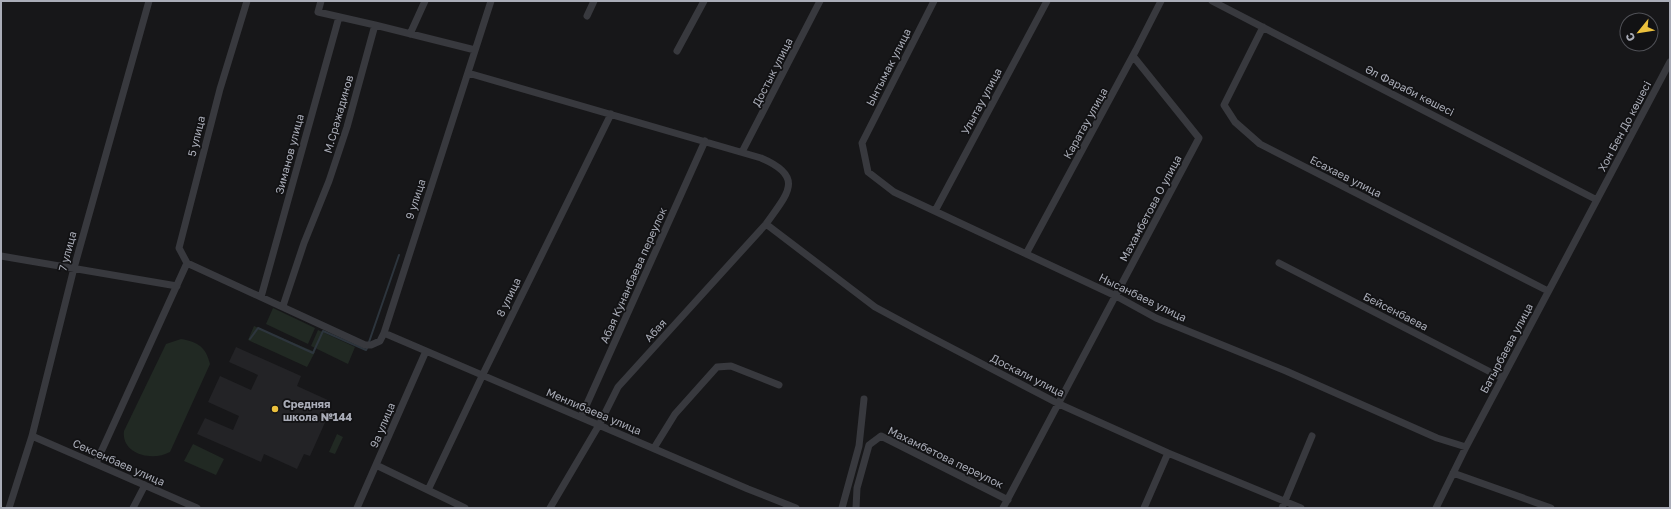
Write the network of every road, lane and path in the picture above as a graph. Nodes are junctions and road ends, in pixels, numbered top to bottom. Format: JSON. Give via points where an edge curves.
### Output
{"nodes":[{"id":1,"x":149,"y":1,"type":"edge"},
{"id":2,"x":247,"y":1,"type":"edge"},
{"id":3,"x":320,"y":1,"type":"edge"},
{"id":4,"x":425,"y":1,"type":"edge"},
{"id":5,"x":491,"y":1,"type":"edge"},
{"id":6,"x":594,"y":1,"type":"edge"},
{"id":7,"x":704,"y":1,"type":"edge"},
{"id":8,"x":820,"y":1,"type":"edge"},
{"id":9,"x":934,"y":1,"type":"edge"},
{"id":10,"x":1047,"y":1,"type":"edge"},
{"id":11,"x":1161,"y":1,"type":"edge"},
{"id":12,"x":1212,"y":1,"type":"edge"},
{"id":13,"x":587,"y":16,"type":"dead end"},
{"id":14,"x":339,"y":17,"type":"junction"},
{"id":15,"x":375,"y":25,"type":"junction"},
{"id":16,"x":1263,"y":27,"type":"junction"},
{"id":17,"x":410,"y":34,"type":"junction"},
{"id":18,"x":476,"y":50,"type":"junction"},
{"id":19,"x":677,"y":51,"type":"dead end"},
{"id":20,"x":1133,"y":56,"type":"junction"},
{"id":21,"x":1670,"y":62,"type":"edge"},
{"id":22,"x":468,"y":73,"type":"junction"},
{"id":23,"x":611,"y":114,"type":"junction"},
{"id":24,"x":704,"y":142,"type":"junction"},
{"id":25,"x":862,"y":143,"type":"joint"},
{"id":26,"x":742,"y":152,"type":"junction"},
{"id":27,"x":1597,"y":200,"type":"junction"},
{"id":28,"x":934,"y":211,"type":"junction"},
{"id":29,"x":766,"y":224,"type":"junction"},
{"id":30,"x":1026,"y":254,"type":"junction"},
{"id":31,"x":1,"y":256,"type":"edge"},
{"id":32,"x":187,"y":263,"type":"junction"},
{"id":33,"x":1279,"y":263,"type":"dead end"},
{"id":34,"x":74,"y":268,"type":"junction"},
{"id":35,"x":177,"y":286,"type":"junction"},
{"id":36,"x":1548,"y":291,"type":"junction"},
{"id":37,"x":1116,"y":296,"type":"junction"},
{"id":38,"x":261,"y":297,"type":"junction"},
{"id":39,"x":283,"y":306,"type":"junction"},
{"id":40,"x":384,"y":333,"type":"junction"},
{"id":41,"x":426,"y":351,"type":"junction"},
{"id":42,"x":482,"y":376,"type":"junction"},
{"id":43,"x":1502,"y":378,"type":"junction"},
{"id":44,"x":779,"y":384,"type":"dead end"},
{"id":45,"x":864,"y":399,"type":"dead end"},
{"id":46,"x":1059,"y":404,"type":"junction"},
{"id":47,"x":581,"y":417,"type":"junction"},
{"id":48,"x":599,"y":425,"type":"junction"},
{"id":49,"x":32,"y":436,"type":"junction"},
{"id":50,"x":1312,"y":436,"type":"dead end"},
{"id":51,"x":1466,"y":447,"type":"junction"},
{"id":52,"x":654,"y":448,"type":"junction"},
{"id":53,"x":1168,"y":452,"type":"junction"},
{"id":54,"x":96,"y":463,"type":"junction"},
{"id":55,"x":376,"y":465,"type":"junction"},
{"id":56,"x":1453,"y":474,"type":"junction"},
{"id":57,"x":145,"y":485,"type":"junction"},
{"id":58,"x":428,"y":490,"type":"junction"},
{"id":59,"x":1008,"y":500,"type":"junction"},
{"id":60,"x":1283,"y":505,"type":"edge"},
{"id":61,"x":9,"y":508,"type":"edge"},
{"id":62,"x":133,"y":508,"type":"edge"},
{"id":63,"x":196,"y":508,"type":"edge"},
{"id":64,"x":357,"y":508,"type":"edge"},
{"id":65,"x":465,"y":508,"type":"edge"},
{"id":66,"x":550,"y":508,"type":"edge"},
{"id":67,"x":796,"y":508,"type":"edge"},
{"id":68,"x":842,"y":508,"type":"edge"},
{"id":69,"x":856,"y":508,"type":"edge"},
{"id":70,"x":1004,"y":508,"type":"edge"},
{"id":71,"x":1144,"y":508,"type":"edge"},
{"id":72,"x":1301,"y":508,"type":"edge"},
{"id":73,"x":1436,"y":508,"type":"edge"},
{"id":74,"x":1551,"y":508,"type":"edge"}],
"edges":[{"from":1,"to":34,"type":"street","name":"7 улица"},
{"from":2,"to":32,"type":"street","name":"5 улица","via":[[220,89],[179,248]]},
{"from":3,"to":14,"type":"street","via":[[318,12]]},
{"from":4,"to":17,"type":"street"},
{"from":5,"to":18,"type":"street","name":"9 улица"},
{"from":6,"to":13,"type":"street"},
{"from":7,"to":19,"type":"street"},
{"from":8,"to":26,"type":"street","name":"Достык улица"},
{"from":9,"to":25,"type":"street","name":"Ынтымак улица"},
{"from":10,"to":28,"type":"street","name":"Улытау улица"},
{"from":11,"to":20,"type":"street","name":"Каратау улица"},
{"from":12,"to":16,"type":"street","name":"Әл Фараби көшесі"},
{"from":14,"to":15,"type":"street"},
{"from":14,"to":38,"type":"street","name":"Зиманов улица"},
{"from":15,"to":17,"type":"street"},
{"from":15,"to":39,"type":"street","name":"М.Сражадинов","via":[[329,180]]},
{"from":16,"to":27,"type":"street","name":"Әл Фараби көшесі"},
{"from":16,"to":36,"type":"street","name":"Есахаев улица","via":[[1224,105],[1235,122],[1260,144]]},
{"from":17,"to":18,"type":"street"},
{"from":18,"to":22,"type":"street","name":"9 улица"},
{"from":20,"to":30,"type":"street","name":"Каратау улица"},
{"from":20,"to":37,"type":"street","name":"Махамбетова О улица","via":[[1199,138]]},
{"from":21,"to":27,"type":"street","name":"Хон Бен До көшесі"},
{"from":22,"to":23,"type":"street"},
{"from":22,"to":40,"type":"street","name":"9 улица"},
{"from":23,"to":24,"type":"street"},
{"from":23,"to":42,"type":"street","name":"8 улица"},
{"from":24,"to":26,"type":"street"},
{"from":24,"to":47,"type":"street","name":"Абая Кунанбаева переулок"},
{"from":25,"to":28,"type":"street","name":"Нысанбаев улица","via":[[868,172],[894,192]]},
{"from":26,"to":29,"type":"street","name":"Абая","via":[[777,165],[789,179],[789,189]]},
{"from":27,"to":36,"type":"street","name":"Батырбаева улица"},
{"from":28,"to":30,"type":"street","name":"Нысанбаев улица"},
{"from":29,"to":46,"type":"street","name":"Доскали улица","via":[[875,307]]},
{"from":29,"to":48,"type":"street","name":"Абая","via":[[618,387]]},
{"from":30,"to":37,"type":"street","name":"Нысанбаев улица"},
{"from":31,"to":34,"type":"street"},
{"from":32,"to":35,"type":"street"},
{"from":32,"to":38,"type":"street"},
{"from":33,"to":43,"type":"street","name":"Бейсенбаева"},
{"from":34,"to":35,"type":"street"},
{"from":34,"to":49,"type":"street","name":"7 улица"},
{"from":35,"to":54,"type":"street"},
{"from":36,"to":43,"type":"street","name":"Батырбаева улица"},
{"from":37,"to":46,"type":"street","name":"Махамбетова О улица"},
{"from":37,"to":51,"type":"street","name":"Нысанбаев улица","via":[[1156,318],[1286,371],[1437,438]]},
{"from":38,"to":39,"type":"street"},
{"from":39,"to":40,"type":"street","via":[[366,345],[376,344]]},
{"from":40,"to":41,"type":"street","name":"Менлибаева улица"},
{"from":41,"to":42,"type":"street","name":"Менлибаева улица"},
{"from":41,"to":55,"type":"street","name":"9а улица"},
{"from":42,"to":47,"type":"street","name":"Менлибаева улица"},
{"from":42,"to":58,"type":"street","name":"8 улица"},
{"from":43,"to":51,"type":"street","name":"Батырбаева улица"},
{"from":44,"to":52,"type":"street","via":[[731,366],[717,367],[675,414]]},
{"from":45,"to":68,"type":"street","via":[[859,446]]},
{"from":46,"to":53,"type":"street","name":"Доскали улица"},
{"from":46,"to":59,"type":"street","name":"Махамбетова О улица"},
{"from":47,"to":48,"type":"street","name":"Менлибаева улица"},
{"from":48,"to":52,"type":"street","name":"Менлибаева улица"},
{"from":48,"to":66,"type":"street","name":"Абая"},
{"from":49,"to":54,"type":"street","name":"Сексенбаев улица"},
{"from":49,"to":61,"type":"street","name":"7 улица"},
{"from":50,"to":60,"type":"street"},
{"from":51,"to":56,"type":"street","name":"Батырбаева улица"},
{"from":52,"to":67,"type":"street","name":"Менлибаева улица"},
{"from":53,"to":60,"type":"street","name":"Доскали улица"},
{"from":53,"to":71,"type":"street"},
{"from":54,"to":57,"type":"street","name":"Сексенбаев улица"},
{"from":55,"to":58,"type":"street"},
{"from":55,"to":64,"type":"street","name":"9а улица"},
{"from":56,"to":73,"type":"street","name":"Батырбаева улица"},
{"from":56,"to":74,"type":"street"},
{"from":57,"to":62,"type":"street"},
{"from":57,"to":63,"type":"street","name":"Сексенбаев улица"},
{"from":58,"to":65,"type":"street"},
{"from":59,"to":69,"type":"street","name":"Махамбетова переулок","via":[[881,436],[869,445],[857,488]]},
{"from":59,"to":70,"type":"street","name":"Махамбетова О улица"},
{"from":60,"to":72,"type":"street","name":"Доскали улица"}]}
